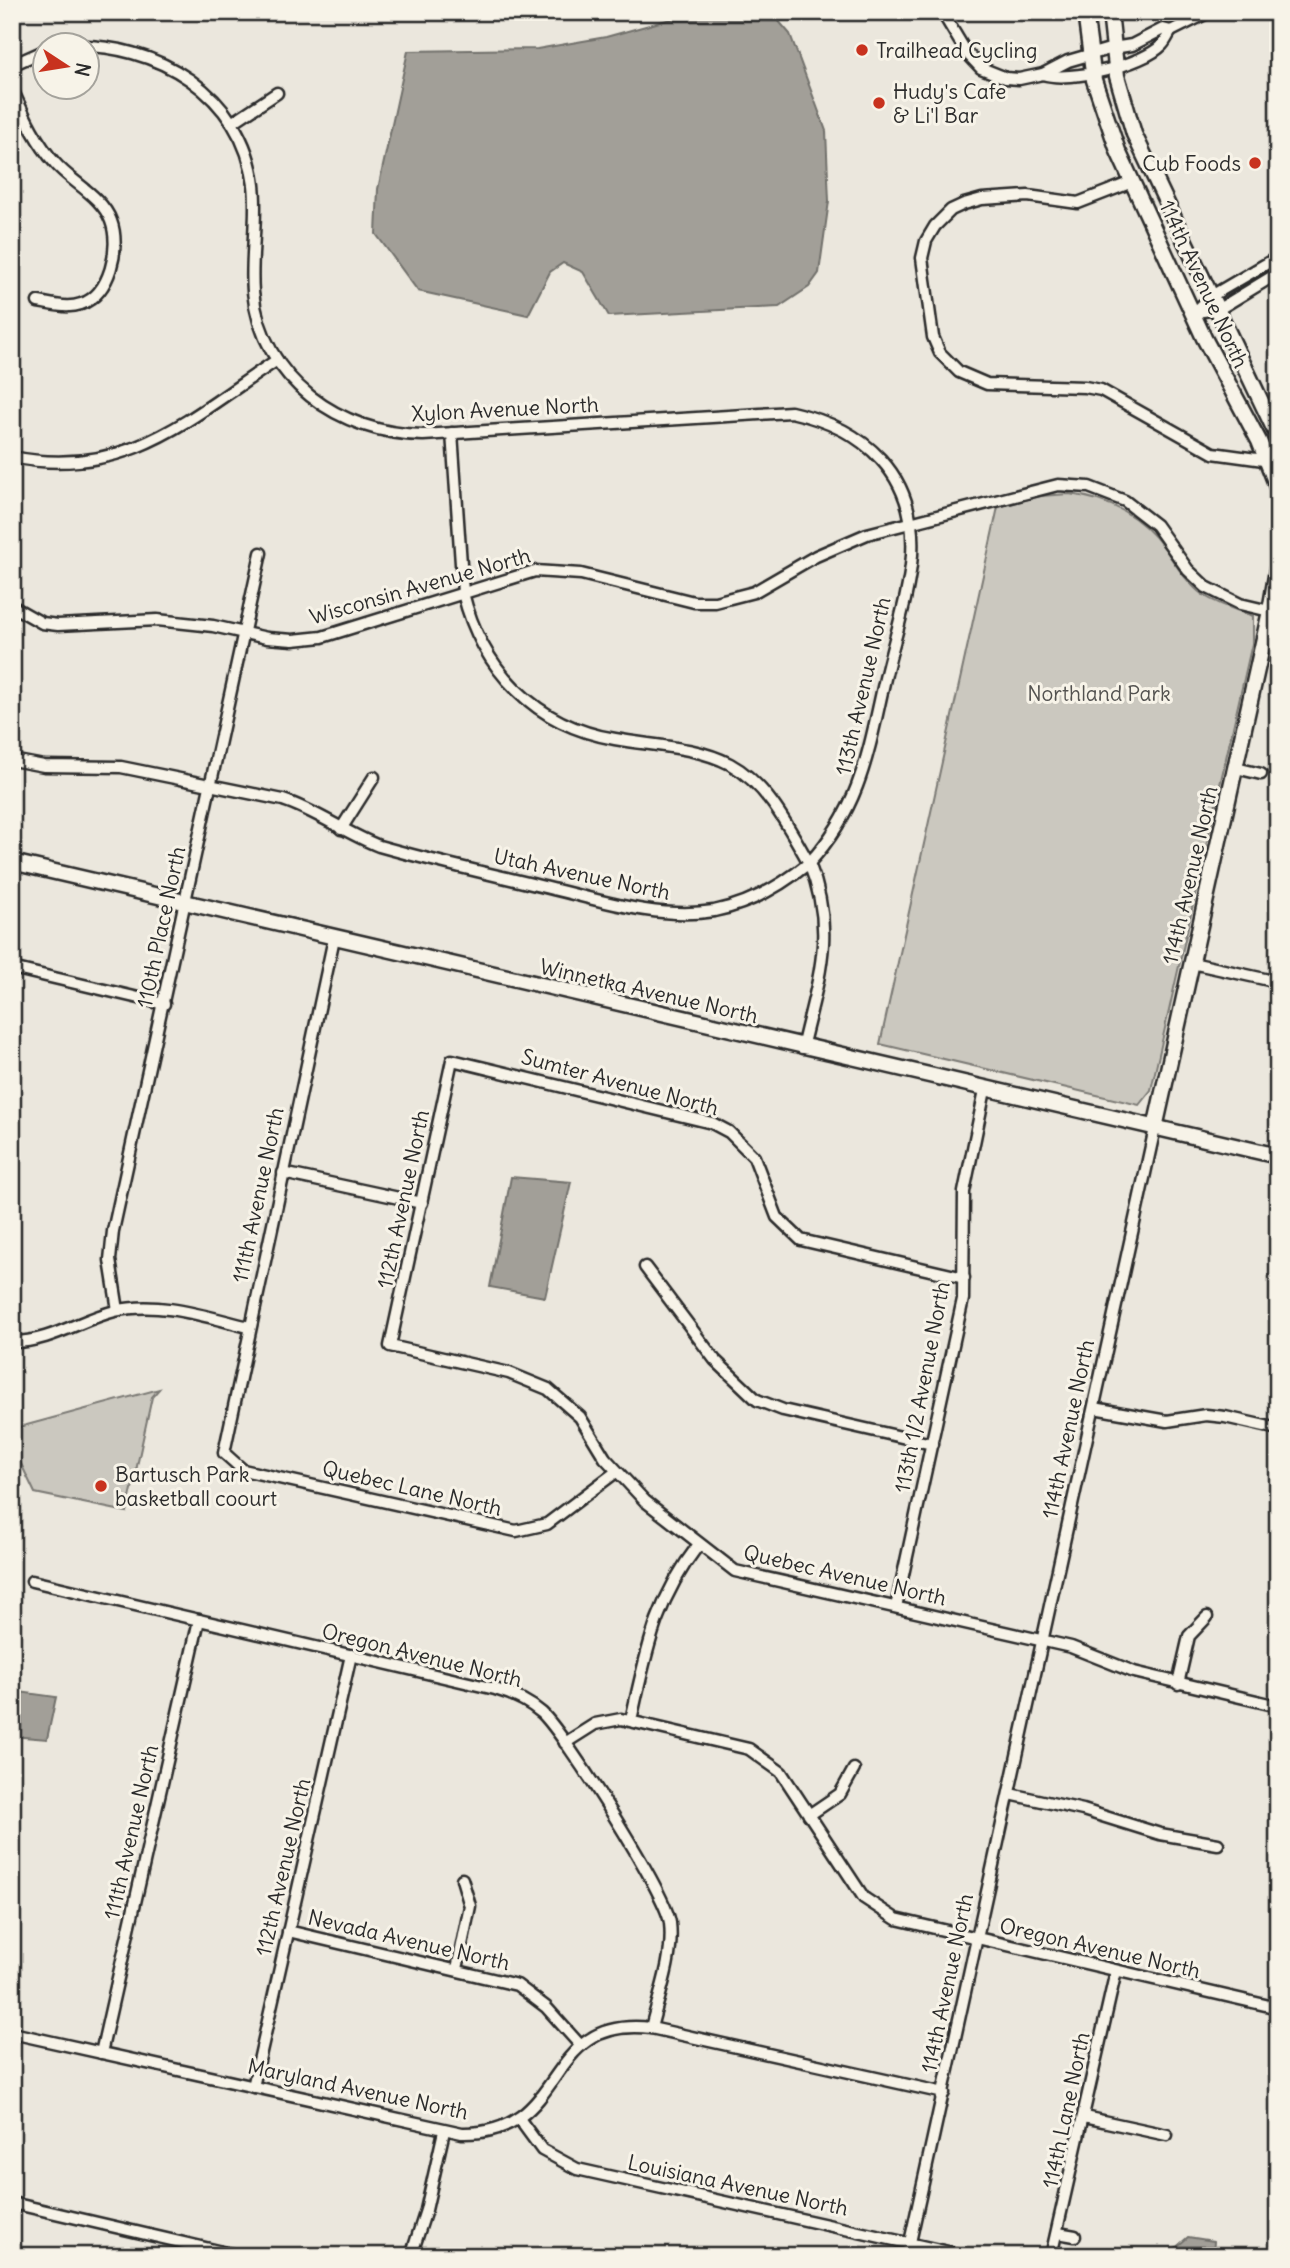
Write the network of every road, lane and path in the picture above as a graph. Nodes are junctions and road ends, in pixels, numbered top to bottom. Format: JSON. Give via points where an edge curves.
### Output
{"nodes":[{"id":1,"x":943,"y":12,"type":"edge"},
{"id":2,"x":1085,"y":12,"type":"edge"},
{"id":3,"x":1110,"y":12,"type":"edge"},
{"id":4,"x":1209,"y":12,"type":"edge"},
{"id":5,"x":1171,"y":31,"type":"junction"},
{"id":6,"x":102,"y":47,"type":"edge"},
{"id":7,"x":1113,"y":47,"type":"junction"},
{"id":8,"x":1090,"y":55,"type":"junction"},
{"id":9,"x":32,"y":56,"type":"edge"},
{"id":10,"x":12,"y":65,"type":"edge"},
{"id":11,"x":1115,"y":66,"type":"junction"},
{"id":12,"x":1093,"y":72,"type":"junction"},
{"id":13,"x":1043,"y":74,"type":"junction"},
{"id":14,"x":12,"y":89,"type":"edge"},
{"id":15,"x":277,"y":93,"type":"dead end"},
{"id":16,"x":233,"y":122,"type":"junction"},
{"id":17,"x":1132,"y":182,"type":"junction"},
{"id":18,"x":1278,"y":257,"type":"edge"},
{"id":19,"x":1278,"y":273,"type":"edge"},
{"id":20,"x":38,"y":302,"type":"dead end"},
{"id":21,"x":1216,"y":302,"type":"junction"},
{"id":22,"x":1195,"y":312,"type":"junction"},
{"id":23,"x":277,"y":360,"type":"junction"},
{"id":24,"x":452,"y":433,"type":"junction"},
{"id":25,"x":1278,"y":437,"type":"edge"},
{"id":26,"x":12,"y":457,"type":"edge"},
{"id":27,"x":1273,"y":462,"type":"edge"},
{"id":28,"x":1278,"y":489,"type":"edge"},
{"id":29,"x":910,"y":523,"type":"junction"},
{"id":30,"x":261,"y":553,"type":"dead end"},
{"id":31,"x":1278,"y":564,"type":"edge"},
{"id":32,"x":463,"y":593,"type":"junction"},
{"id":33,"x":1278,"y":597,"type":"edge"},
{"id":34,"x":12,"y":606,"type":"edge"},
{"id":35,"x":1274,"y":612,"type":"edge"},
{"id":36,"x":244,"y":633,"type":"junction"},
{"id":37,"x":12,"y":760,"type":"edge"},
{"id":38,"x":1236,"y":768,"type":"junction"},
{"id":39,"x":1261,"y":774,"type":"dead end"},
{"id":40,"x":374,"y":777,"type":"dead end"},
{"id":41,"x":212,"y":785,"type":"junction"},
{"id":42,"x":341,"y":829,"type":"junction"},
{"id":43,"x":12,"y":862,"type":"edge"},
{"id":44,"x":809,"y":863,"type":"junction"},
{"id":45,"x":186,"y":903,"type":"junction"},
{"id":46,"x":334,"y":938,"type":"junction"},
{"id":47,"x":1192,"y":963,"type":"junction"},
{"id":48,"x":12,"y":968,"type":"edge"},
{"id":49,"x":1278,"y":982,"type":"edge"},
{"id":50,"x":164,"y":1004,"type":"junction"},
{"id":51,"x":802,"y":1048,"type":"junction"},
{"id":52,"x":452,"y":1060,"type":"joint"},
{"id":53,"x":985,"y":1090,"type":"junction"},
{"id":54,"x":1155,"y":1128,"type":"junction"},
{"id":55,"x":1278,"y":1156,"type":"edge"},
{"id":56,"x":283,"y":1173,"type":"junction"},
{"id":57,"x":422,"y":1203,"type":"junction"},
{"id":58,"x":645,"y":1267,"type":"dead end"},
{"id":59,"x":964,"y":1278,"type":"junction"},
{"id":60,"x":118,"y":1310,"type":"junction"},
{"id":61,"x":249,"y":1326,"type":"junction"},
{"id":62,"x":12,"y":1342,"type":"edge"},
{"id":63,"x":390,"y":1346,"type":"joint"},
{"id":64,"x":1094,"y":1408,"type":"junction"},
{"id":65,"x":1278,"y":1429,"type":"edge"},
{"id":66,"x":932,"y":1444,"type":"junction"},
{"id":67,"x":228,"y":1459,"type":"joint"},
{"id":68,"x":616,"y":1472,"type":"junction"},
{"id":69,"x":699,"y":1544,"type":"junction"},
{"id":70,"x":32,"y":1581,"type":"dead end"},
{"id":71,"x":896,"y":1607,"type":"junction"},
{"id":72,"x":1208,"y":1617,"type":"dead end"},
{"id":73,"x":199,"y":1620,"type":"junction"},
{"id":74,"x":1043,"y":1641,"type":"junction"},
{"id":75,"x":351,"y":1655,"type":"junction"},
{"id":76,"x":1178,"y":1684,"type":"junction"},
{"id":77,"x":1278,"y":1706,"type":"edge"},
{"id":78,"x":631,"y":1720,"type":"junction"},
{"id":79,"x":565,"y":1743,"type":"junction"},
{"id":80,"x":854,"y":1769,"type":"dead end"},
{"id":81,"x":1010,"y":1794,"type":"junction"},
{"id":82,"x":809,"y":1815,"type":"junction"},
{"id":83,"x":1218,"y":1844,"type":"dead end"},
{"id":84,"x":462,"y":1879,"type":"dead end"},
{"id":85,"x":288,"y":1931,"type":"junction"},
{"id":86,"x":978,"y":1940,"type":"junction"},
{"id":87,"x":457,"y":1969,"type":"junction"},
{"id":88,"x":1116,"y":1971,"type":"junction"},
{"id":89,"x":1278,"y":2008,"type":"edge"},
{"id":90,"x":651,"y":2028,"type":"junction"},
{"id":91,"x":12,"y":2033,"type":"edge"},
{"id":92,"x":580,"y":2045,"type":"junction"},
{"id":93,"x":102,"y":2053,"type":"junction"},
{"id":94,"x":254,"y":2087,"type":"junction"},
{"id":95,"x":944,"y":2093,"type":"junction"},
{"id":96,"x":1084,"y":2117,"type":"junction"},
{"id":97,"x":520,"y":2120,"type":"junction"},
{"id":98,"x":444,"y":2131,"type":"junction"},
{"id":99,"x":1167,"y":2135,"type":"dead end"},
{"id":100,"x":12,"y":2203,"type":"edge"},
{"id":101,"x":1058,"y":2233,"type":"junction"},
{"id":102,"x":1076,"y":2236,"type":"dead end"},
{"id":103,"x":910,"y":2243,"type":"junction"},
{"id":104,"x":240,"y":2256,"type":"edge"},
{"id":105,"x":411,"y":2256,"type":"edge"},
{"id":106,"x":907,"y":2256,"type":"edge"},
{"id":107,"x":966,"y":2256,"type":"edge"},
{"id":108,"x":1051,"y":2256,"type":"edge"}],
"edges":[{"from":1,"to":13,"type":"street","via":[[981,68],[1006,78]]},
{"from":2,"to":8,"type":"street","name":"114th Avenue North"},
{"from":3,"to":7,"type":"street","name":"114th Avenue North"},
{"from":4,"to":5,"type":"street"},
{"from":5,"to":7,"type":"street"},
{"from":5,"to":11,"type":"street","via":[[1162,45]]},
{"from":6,"to":16,"type":"street","name":"Xylon Avenue North","via":[[157,60],[197,84]]},
{"from":7,"to":8,"type":"street"},
{"from":7,"to":11,"type":"street","name":"114th Avenue North"},
{"from":8,"to":12,"type":"street","name":"114th Avenue North"},
{"from":8,"to":13,"type":"street"},
{"from":9,"to":10,"type":"street"},
{"from":11,"to":12,"type":"street"},
{"from":11,"to":21,"type":"street","name":"114th Avenue North","via":[[1134,134]]},
{"from":12,"to":13,"type":"street"},
{"from":12,"to":17,"type":"street","name":"114th Avenue North"},
{"from":14,"to":20,"type":"street","via":[[40,145],[107,212],[114,233],[108,275],[95,296],[67,306]]},
{"from":15,"to":16,"type":"street"},
{"from":16,"to":23,"type":"street","name":"Xylon Avenue North","via":[[254,185],[253,293],[258,318]]},
{"from":17,"to":22,"type":"street","name":"114th Avenue North"},
{"from":17,"to":27,"type":"street","via":[[1078,203],[1009,197],[982,199],[951,210],[926,241],[922,258],[937,347],[950,365],[975,381],[1101,390],[1213,453]]},
{"from":18,"to":21,"type":"street"},
{"from":19,"to":21,"type":"street"},
{"from":21,"to":22,"type":"street"},
{"from":21,"to":25,"type":"street","name":"114th Avenue North"},
{"from":22,"to":27,"type":"street","name":"114th Avenue North","via":[[1204,338]]},
{"from":23,"to":24,"type":"street","name":"Xylon Avenue North","via":[[299,387],[344,419],[397,434]]},
{"from":23,"to":26,"type":"street","via":[[169,432],[132,450],[82,463],[51,464]]},
{"from":24,"to":29,"type":"street","name":"Xylon Avenue North","via":[[791,412],[835,425],[875,452],[898,485]]},
{"from":24,"to":32,"type":"street"},
{"from":27,"to":28,"type":"street","name":"114th Avenue North"},
{"from":29,"to":32,"type":"street","name":"Wisconsin Avenue North","via":[[841,544],[772,584],[725,600],[694,602],[559,570],[535,571]]},
{"from":29,"to":35,"type":"street","name":"Wisconsin Avenue North","via":[[1038,488],[1089,487],[1125,501],[1149,518],[1206,587],[1240,604]]},
{"from":29,"to":44,"type":"street","name":"113th Avenue North","via":[[910,566],[862,779],[844,819]]},
{"from":30,"to":36,"type":"street","name":"110th Place North"},
{"from":31,"to":35,"type":"street","name":"114th Avenue North"},
{"from":32,"to":36,"type":"street","name":"Wisconsin Avenue North","via":[[322,637],[293,640]]},
{"from":32,"to":44,"type":"street","via":[[489,659],[523,698],[592,735],[710,755],[732,765],[772,803]]},
{"from":33,"to":35,"type":"street","name":"114th Avenue North"},
{"from":34,"to":36,"type":"street","name":"Wisconsin Avenue North","via":[[58,625],[157,620]]},
{"from":35,"to":38,"type":"street","name":"114th Avenue North"},
{"from":36,"to":41,"type":"street","name":"110th Place North"},
{"from":37,"to":41,"type":"street","name":"Utah Avenue North","via":[[44,766],[121,766]]},
{"from":38,"to":39,"type":"street"},
{"from":38,"to":47,"type":"street","name":"114th Avenue North"},
{"from":40,"to":42,"type":"street"},
{"from":41,"to":42,"type":"street","name":"Utah Avenue North","via":[[304,807]]},
{"from":41,"to":45,"type":"street","name":"110th Place North"},
{"from":42,"to":44,"type":"street","name":"Utah Avenue North","via":[[401,853],[668,913],[717,910],[754,899]]},
{"from":43,"to":45,"type":"street","name":"Winnetka Avenue North"},
{"from":44,"to":51,"type":"street","via":[[825,913],[825,939]]},
{"from":45,"to":46,"type":"street","name":"Winnetka Avenue North"},
{"from":45,"to":50,"type":"street","name":"110th Place North"},
{"from":46,"to":51,"type":"street","name":"Winnetka Avenue North"},
{"from":46,"to":56,"type":"street","name":"111th Avenue North"},
{"from":47,"to":49,"type":"street"},
{"from":47,"to":54,"type":"street","name":"114th Avenue North"},
{"from":48,"to":50,"type":"street"},
{"from":50,"to":60,"type":"street","name":"110th Place North","via":[[113,1231],[110,1260]]},
{"from":51,"to":53,"type":"street","name":"Winnetka Avenue North"},
{"from":52,"to":57,"type":"street","name":"112th Avenue North"},
{"from":52,"to":59,"type":"street","name":"Sumter Avenue North","via":[[712,1122],[754,1157],[778,1217],[801,1240]]},
{"from":53,"to":54,"type":"street","name":"Winnetka Avenue North"},
{"from":53,"to":59,"type":"street","name":"113th 1/2 Avenue North","via":[[964,1192]]},
{"from":54,"to":55,"type":"street","name":"Winnetka Avenue North"},
{"from":54,"to":64,"type":"street","name":"114th Avenue North"},
{"from":56,"to":57,"type":"street"},
{"from":56,"to":61,"type":"street","name":"111th Avenue North"},
{"from":57,"to":63,"type":"street","name":"112th Avenue North"},
{"from":58,"to":66,"type":"street","via":[[715,1360],[757,1400]]},
{"from":59,"to":66,"type":"street","name":"113th 1/2 Avenue North"},
{"from":60,"to":61,"type":"street","via":[[176,1310]]},
{"from":60,"to":62,"type":"street","via":[[45,1339]]},
{"from":61,"to":67,"type":"street","name":"111th Avenue North","via":[[224,1439],[223,1452]]},
{"from":63,"to":68,"type":"street","name":"Quebec Avenue North","via":[[509,1373],[548,1389],[580,1418]]},
{"from":64,"to":65,"type":"street","via":[[1167,1421],[1225,1416]]},
{"from":64,"to":74,"type":"street","name":"114th Avenue North"},
{"from":66,"to":71,"type":"street","name":"113th 1/2 Avenue North"},
{"from":67,"to":68,"type":"street","name":"Quebec Lane North","via":[[243,1470],[516,1531],[547,1524]]},
{"from":68,"to":69,"type":"street","name":"Quebec Avenue North","via":[[645,1502]]},
{"from":69,"to":71,"type":"street","name":"Quebec Avenue North","via":[[726,1566],[746,1574]]},
{"from":69,"to":78,"type":"street","via":[[657,1612]]},
{"from":70,"to":73,"type":"street","name":"Oregon Avenue North"},
{"from":71,"to":74,"type":"street","name":"Quebec Avenue North"},
{"from":72,"to":76,"type":"street","via":[[1189,1636]]},
{"from":73,"to":75,"type":"street","name":"Oregon Avenue North"},
{"from":73,"to":93,"type":"street","name":"111th Avenue North"},
{"from":74,"to":76,"type":"street","name":"Quebec Avenue North"},
{"from":74,"to":81,"type":"street","name":"114th Avenue North"},
{"from":75,"to":79,"type":"street","name":"Oregon Avenue North","via":[[514,1695],[543,1714]]},
{"from":75,"to":85,"type":"street","name":"112th Avenue North"},
{"from":76,"to":77,"type":"street","name":"Quebec Avenue North"},
{"from":78,"to":79,"type":"street","name":"Oregon Avenue North","via":[[595,1724]]},
{"from":78,"to":82,"type":"street","name":"Oregon Avenue North","via":[[749,1749],[781,1772]]},
{"from":79,"to":90,"type":"street","via":[[665,1904],[671,1936]]},
{"from":80,"to":82,"type":"street","via":[[841,1794]]},
{"from":81,"to":83,"type":"street","via":[[1083,1810],[1160,1835]]},
{"from":81,"to":86,"type":"street","name":"114th Avenue North"},
{"from":82,"to":86,"type":"street","name":"Oregon Avenue North","via":[[851,1882],[879,1910],[915,1926]]},
{"from":84,"to":87,"type":"street","via":[[470,1906]]},
{"from":85,"to":87,"type":"street","name":"Nevada Avenue North"},
{"from":85,"to":94,"type":"street","name":"112th Avenue North"},
{"from":86,"to":88,"type":"street","name":"Oregon Avenue North"},
{"from":86,"to":95,"type":"street","name":"114th Avenue North"},
{"from":87,"to":92,"type":"street","name":"Nevada Avenue North","via":[[517,1985],[546,2007]]},
{"from":88,"to":89,"type":"street","name":"Oregon Avenue North"},
{"from":88,"to":96,"type":"street","name":"114th Lane North"},
{"from":90,"to":92,"type":"street","name":"Maryland Avenue North","via":[[611,2029]]},
{"from":90,"to":95,"type":"street","name":"Maryland Avenue North"},
{"from":91,"to":93,"type":"street","name":"Maryland Avenue North"},
{"from":92,"to":97,"type":"street","name":"Maryland Avenue North"},
{"from":93,"to":94,"type":"street","name":"Maryland Avenue North"},
{"from":94,"to":98,"type":"street","name":"Maryland Avenue North"},
{"from":95,"to":103,"type":"street","name":"114th Avenue North"},
{"from":96,"to":99,"type":"street"},
{"from":96,"to":101,"type":"street","name":"114th Lane North"},
{"from":97,"to":98,"type":"street","name":"Maryland Avenue North","via":[[482,2134]]},
{"from":97,"to":103,"type":"street","name":"Louisiana Avenue North","via":[[542,2150],[577,2169]]},
{"from":98,"to":105,"type":"street"},
{"from":100,"to":104,"type":"street"},
{"from":101,"to":102,"type":"street"},
{"from":101,"to":108,"type":"street","name":"114th Lane North"},
{"from":103,"to":106,"type":"street","name":"114th Avenue North"},
{"from":103,"to":107,"type":"street","name":"Louisiana Avenue North"}]}
